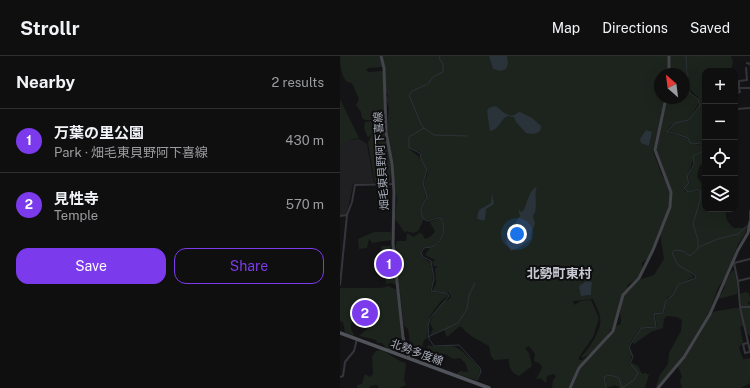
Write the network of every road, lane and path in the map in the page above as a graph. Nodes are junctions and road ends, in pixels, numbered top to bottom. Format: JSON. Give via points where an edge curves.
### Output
{"nodes":[{"id":1,"x":381,"y":56,"type":"edge"},
{"id":2,"x":669,"y":56,"type":"edge"},
{"id":3,"x":669,"y":68,"type":"edge"},
{"id":4,"x":746,"y":68,"type":"dead end"},
{"id":5,"x":739,"y":81,"type":"joint"},
{"id":6,"x":739,"y":88,"type":"junction"},
{"id":7,"x":750,"y":88,"type":"edge"},
{"id":8,"x":665,"y":104,"type":"edge"},
{"id":9,"x":750,"y":108,"type":"edge"},
{"id":10,"x":393,"y":184,"type":"junction"},
{"id":11,"x":750,"y":211,"type":"edge"},
{"id":12,"x":347,"y":215,"type":"junction"},
{"id":13,"x":340,"y":216,"type":"edge"},
{"id":14,"x":750,"y":221,"type":"edge"},
{"id":15,"x":750,"y":259,"type":"edge"},
{"id":16,"x":733,"y":263,"type":"junction"},
{"id":17,"x":750,"y":278,"type":"edge"},
{"id":18,"x":738,"y":281,"type":"junction"},
{"id":19,"x":340,"y":285,"type":"edge"},
{"id":20,"x":750,"y":307,"type":"edge"},
{"id":21,"x":740,"y":308,"type":"junction"},
{"id":22,"x":340,"y":333,"type":"edge"},
{"id":23,"x":357,"y":339,"type":"junction"},
{"id":24,"x":749,"y":345,"type":"edge"},
{"id":25,"x":750,"y":351,"type":"edge"},
{"id":26,"x":409,"y":358,"type":"junction"},
{"id":27,"x":340,"y":377,"type":"edge"},
{"id":28,"x":487,"y":388,"type":"edge"},
{"id":29,"x":570,"y":388,"type":"edge"},
{"id":30,"x":658,"y":388,"type":"edge"}],
"edges":[{"from":1,"to":10,"type":"street","name":"畑毛東貝野阿下喜線","via":[[384,68],[386,132]]},
{"from":2,"to":3,"type":"street"},
{"from":4,"to":5,"type":"street","via":[[747,80]]},
{"from":5,"to":6,"type":"street"},
{"from":6,"to":7,"type":"street"},
{"from":6,"to":9,"type":"street","via":[[740,92],[736,93],[737,109]]},
{"from":8,"to":29,"type":"street","via":[[655,150],[671,192],[670,207],[639,278],[624,295],[613,331],[579,368]]},
{"from":10,"to":12,"type":"street","via":[[355,185]]},
{"from":10,"to":26,"type":"street","name":"畑毛東貝野阿下喜線","via":[[392,244],[403,337]]},
{"from":11,"to":14,"type":"street"},
{"from":12,"to":13,"type":"street"},
{"from":12,"to":19,"type":"street"},
{"from":14,"to":16,"type":"street","via":[[748,233]]},
{"from":15,"to":16,"type":"street"},
{"from":16,"to":18,"type":"street"},
{"from":16,"to":30,"type":"street","via":[[710,314],[693,343]]},
{"from":17,"to":18,"type":"street"},
{"from":18,"to":21,"type":"street"},
{"from":20,"to":21,"type":"street"},
{"from":21,"to":24,"type":"street"},
{"from":22,"to":23,"type":"main road","name":"北勢多度線"},
{"from":23,"to":26,"type":"main road","name":"北勢多度線"},
{"from":23,"to":27,"type":"street","via":[[354,351],[345,362],[343,376]]},
{"from":24,"to":25,"type":"street"},
{"from":24,"to":25,"type":"street","via":[[743,344],[745,353]]},
{"from":26,"to":28,"type":"main road","name":"北勢多度線"}]}
